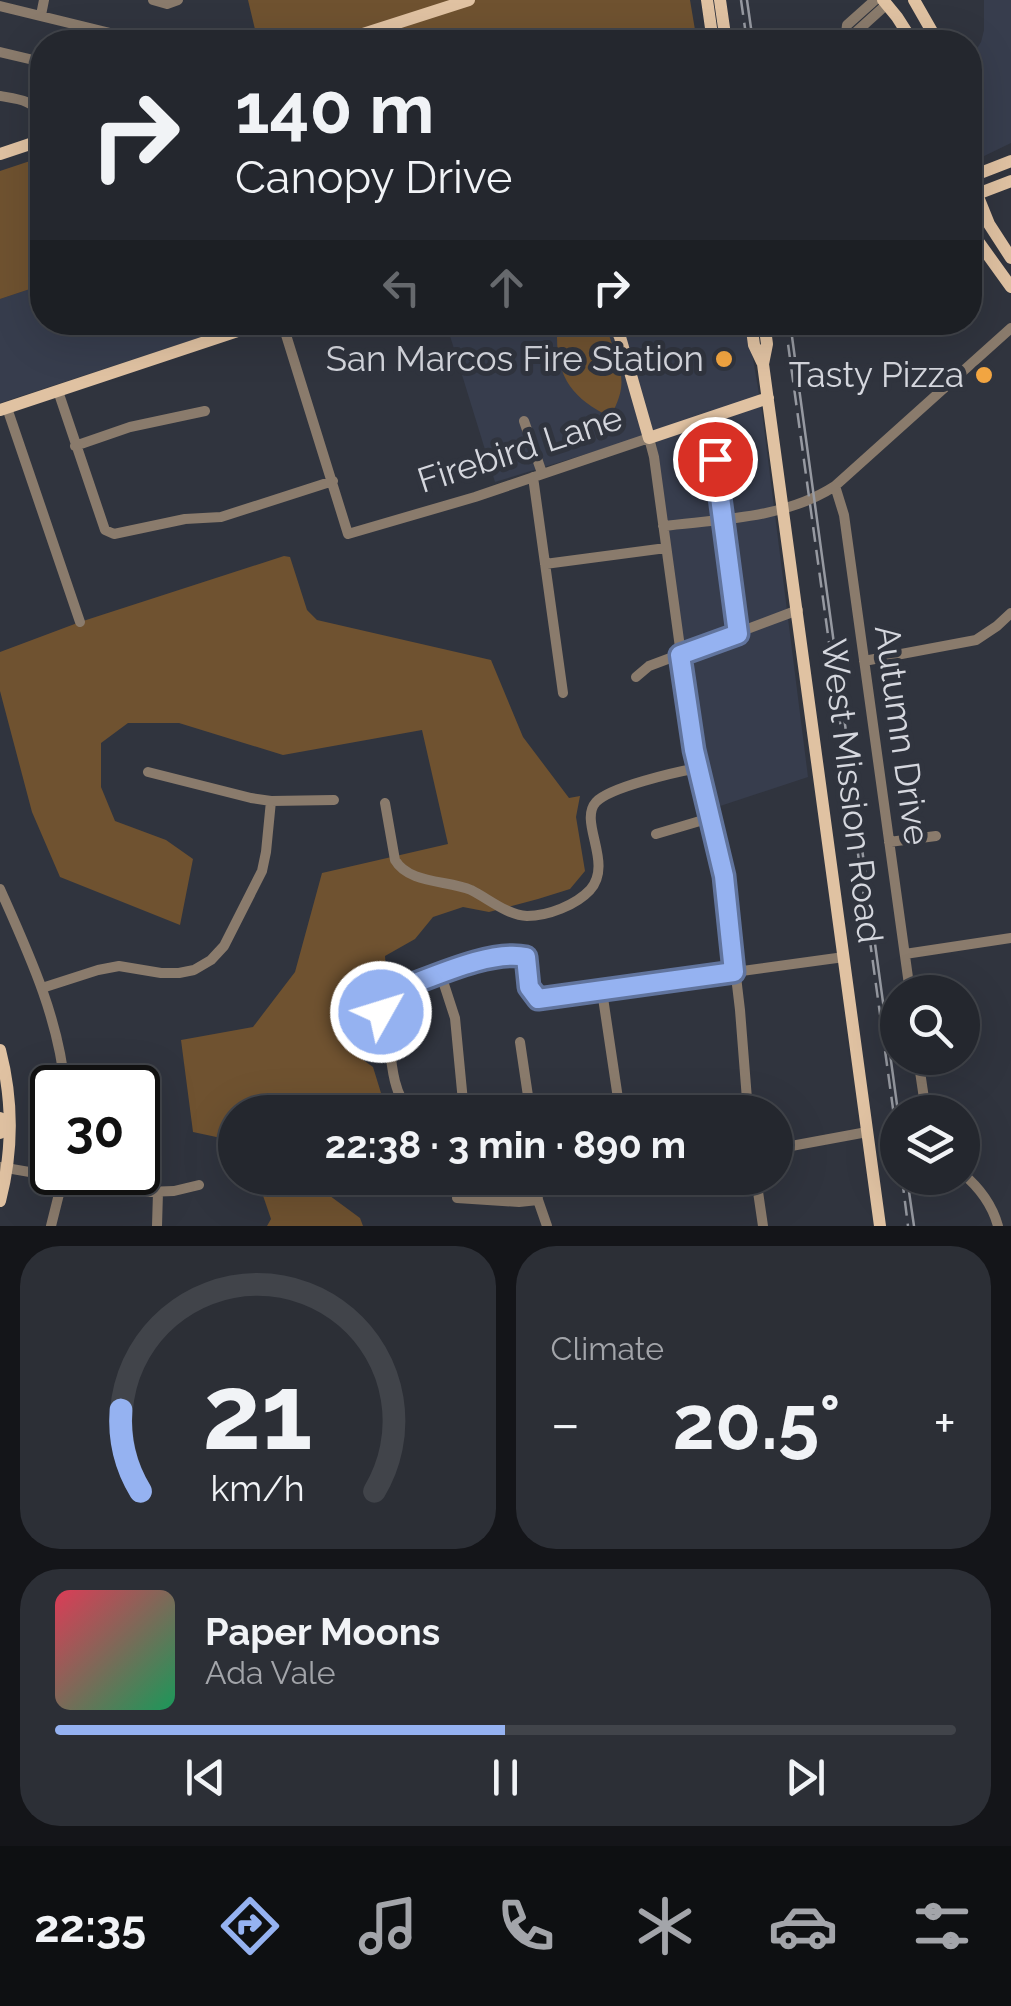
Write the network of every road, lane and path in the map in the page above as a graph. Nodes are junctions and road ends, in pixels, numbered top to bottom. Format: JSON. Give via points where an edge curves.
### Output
{"nodes":[{"id":1,"x":44,"y":0,"type":"edge"},
{"id":2,"x":153,"y":0,"type":"edge"},
{"id":3,"x":178,"y":0,"type":"edge"},
{"id":4,"x":469,"y":0,"type":"edge"},
{"id":5,"x":707,"y":0,"type":"edge"},
{"id":6,"x":720,"y":0,"type":"edge"},
{"id":7,"x":914,"y":0,"type":"edge"},
{"id":8,"x":884,"y":1,"type":"edge"},
{"id":9,"x":0,"y":6,"type":"edge"},
{"id":10,"x":41,"y":15,"type":"junction"},
{"id":11,"x":84,"y":30,"type":"edge"},
{"id":12,"x":375,"y":30,"type":"edge"},
{"id":13,"x":711,"y":30,"type":"edge"},
{"id":14,"x":724,"y":30,"type":"edge"},
{"id":15,"x":905,"y":30,"type":"edge"},
{"id":16,"x":931,"y":30,"type":"edge"},
{"id":17,"x":0,"y":52,"type":"edge"},
{"id":18,"x":30,"y":59,"type":"edge"},
{"id":19,"x":0,"y":96,"type":"edge"},
{"id":20,"x":30,"y":104,"type":"edge"},
{"id":21,"x":30,"y":144,"type":"edge"},
{"id":22,"x":0,"y":154,"type":"edge"},
{"id":23,"x":1011,"y":161,"type":"edge"},
{"id":24,"x":982,"y":172,"type":"edge"},
{"id":25,"x":1011,"y":181,"type":"edge"},
{"id":26,"x":982,"y":192,"type":"edge"},
{"id":27,"x":982,"y":212,"type":"edge"},
{"id":28,"x":982,"y":247,"type":"edge"},
{"id":29,"x":1011,"y":258,"type":"edge"},
{"id":30,"x":1011,"y":287,"type":"edge"},
{"id":31,"x":1011,"y":328,"type":"edge"},
{"id":32,"x":226,"y":335,"type":"edge"},
{"id":33,"x":286,"y":335,"type":"edge"},
{"id":34,"x":619,"y":335,"type":"edge"},
{"id":35,"x":753,"y":335,"type":"edge"},
{"id":36,"x":765,"y":335,"type":"edge"},
{"id":37,"x":763,"y":364,"type":"junction"},
{"id":38,"x":58,"y":391,"type":"junction"},
{"id":39,"x":768,"y":398,"type":"junction"},
{"id":40,"x":4,"y":409,"type":"edge"},
{"id":41,"x":205,"y":411,"type":"dead end"},
{"id":42,"x":710,"y":418,"type":"junction"},
{"id":43,"x":524,"y":421,"type":"dead end"},
{"id":44,"x":649,"y":438,"type":"junction"},
{"id":45,"x":75,"y":446,"type":"junction"},
{"id":46,"x":538,"y":475,"type":"junction"},
{"id":47,"x":332,"y":481,"type":"junction"},
{"id":48,"x":835,"y":486,"type":"junction"},
{"id":49,"x":784,"y":510,"type":"junction"},
{"id":50,"x":723,"y":518,"type":"junction"},
{"id":51,"x":663,"y":526,"type":"junction"},
{"id":52,"x":666,"y":548,"type":"junction"},
{"id":53,"x":546,"y":564,"type":"junction"},
{"id":54,"x":798,"y":610,"type":"junction"},
{"id":55,"x":1011,"y":613,"type":"edge"},
{"id":56,"x":80,"y":622,"type":"dead end"},
{"id":57,"x":738,"y":634,"type":"junction"},
{"id":58,"x":680,"y":655,"type":"junction"},
{"id":59,"x":864,"y":660,"type":"junction"},
{"id":60,"x":636,"y":677,"type":"dead end"},
{"id":61,"x":562,"y":693,"type":"dead end"},
{"id":62,"x":698,"y":768,"type":"junction"},
{"id":63,"x":148,"y":772,"type":"dead end"},
{"id":64,"x":334,"y":800,"type":"dead end"},
{"id":65,"x":270,"y":801,"type":"junction"},
{"id":66,"x":386,"y":803,"type":"dead end"},
{"id":67,"x":710,"y":818,"type":"junction"},
{"id":68,"x":656,"y":834,"type":"dead end"},
{"id":69,"x":936,"y":836,"type":"dead end"},
{"id":70,"x":889,"y":842,"type":"junction"},
{"id":71,"x":0,"y":889,"type":"edge"},
{"id":72,"x":1011,"y":938,"type":"edge"},
{"id":73,"x":905,"y":954,"type":"junction"},
{"id":74,"x":844,"y":958,"type":"junction"},
{"id":75,"x":734,"y":972,"type":"junction"},
{"id":76,"x":441,"y":975,"type":"junction"},
{"id":77,"x":908,"y":975,"type":"edge"},
{"id":78,"x":42,"y":988,"type":"junction"},
{"id":79,"x":602,"y":991,"type":"junction"},
{"id":80,"x":520,"y":1042,"type":"dead end"},
{"id":81,"x":0,"y":1050,"type":"edge"},
{"id":82,"x":63,"y":1065,"type":"edge"},
{"id":83,"x":397,"y":1095,"type":"edge"},
{"id":84,"x":463,"y":1095,"type":"edge"},
{"id":85,"x":528,"y":1095,"type":"edge"},
{"id":86,"x":617,"y":1095,"type":"edge"},
{"id":87,"x":746,"y":1095,"type":"edge"},
{"id":88,"x":0,"y":1118,"type":"edge"},
{"id":89,"x":867,"y":1132,"type":"junction"},
{"id":90,"x":0,"y":1133,"type":"edge"},
{"id":91,"x":793,"y":1146,"type":"edge"},
{"id":92,"x":4,"y":1168,"type":"edge"},
{"id":93,"x":30,"y":1171,"type":"edge"},
{"id":94,"x":199,"y":1185,"type":"dead end"},
{"id":95,"x":980,"y":1191,"type":"edge"},
{"id":96,"x":160,"y":1192,"type":"edge"},
{"id":97,"x":59,"y":1195,"type":"edge"},
{"id":98,"x":158,"y":1195,"type":"edge"},
{"id":99,"x":538,"y":1195,"type":"edge"},
{"id":100,"x":758,"y":1195,"type":"edge"},
{"id":101,"x":457,"y":1198,"type":"dead end"},
{"id":102,"x":538,"y":1200,"type":"junction"},
{"id":103,"x":0,"y":1201,"type":"edge"},
{"id":104,"x":52,"y":1226,"type":"edge"},
{"id":105,"x":158,"y":1226,"type":"edge"},
{"id":106,"x":547,"y":1226,"type":"edge"},
{"id":107,"x":763,"y":1226,"type":"edge"},
{"id":108,"x":880,"y":1226,"type":"edge"},
{"id":109,"x":998,"y":1226,"type":"edge"}],
"edges":[{"from":1,"to":10,"type":"street"},
{"from":2,"to":3,"type":"street"},
{"from":4,"to":12,"type":"main road"},
{"from":5,"to":13,"type":"main road"},
{"from":6,"to":14,"type":"main road"},
{"from":7,"to":16,"type":"main road"},
{"from":8,"to":15,"type":"main road"},
{"from":9,"to":10,"type":"street"},
{"from":10,"to":11,"type":"street"},
{"from":17,"to":18,"type":"street"},
{"from":19,"to":20,"type":"street"},
{"from":21,"to":22,"type":"main road"},
{"from":23,"to":24,"type":"main road"},
{"from":25,"to":26,"type":"main road"},
{"from":27,"to":29,"type":"main road"},
{"from":28,"to":30,"type":"main road"},
{"from":31,"to":48,"type":"street"},
{"from":32,"to":38,"type":"main road"},
{"from":33,"to":47,"type":"street"},
{"from":34,"to":44,"type":"main road"},
{"from":35,"to":37,"type":"main road","name":"West Mission Road"},
{"from":36,"to":37,"type":"main road","name":"West Mission Road"},
{"from":37,"to":39,"type":"main road","name":"West Mission Road"},
{"from":38,"to":40,"type":"main road"},
{"from":38,"to":45,"type":"street"},
{"from":39,"to":42,"type":"main road","name":"Firebird Lane"},
{"from":39,"to":49,"type":"main road","name":"West Mission Road"},
{"from":40,"to":56,"type":"street"},
{"from":41,"to":45,"type":"street"},
{"from":42,"to":44,"type":"main road","name":"Firebird Lane"},
{"from":42,"to":50,"type":"street"},
{"from":43,"to":46,"type":"street"},
{"from":44,"to":46,"type":"street","name":"Firebird Lane"},
{"from":44,"to":51,"type":"street"},
{"from":45,"to":47,"type":"street","via":[[104,530],[117,533],[220,517]]},
{"from":46,"to":47,"type":"street","name":"Firebird Lane","via":[[348,534]]},
{"from":46,"to":53,"type":"street"},
{"from":48,"to":49,"type":"street"},
{"from":48,"to":59,"type":"street","name":"Autumn Drive"},
{"from":49,"to":50,"type":"street"},
{"from":49,"to":54,"type":"main road","name":"West Mission Road"},
{"from":50,"to":51,"type":"street"},
{"from":50,"to":57,"type":"street"},
{"from":51,"to":52,"type":"street"},
{"from":52,"to":53,"type":"street"},
{"from":52,"to":58,"type":"street"},
{"from":53,"to":61,"type":"street"},
{"from":54,"to":57,"type":"street"},
{"from":54,"to":74,"type":"main road","name":"West Mission Road"},
{"from":55,"to":59,"type":"street","via":[[976,640]]},
{"from":57,"to":58,"type":"street"},
{"from":58,"to":60,"type":"street"},
{"from":58,"to":62,"type":"street"},
{"from":59,"to":70,"type":"street","name":"Autumn Drive"},
{"from":62,"to":66,"type":"street","via":[[595,803],[592,829],[600,860],[594,886],[548,914],[514,914],[468,889],[399,867]]},
{"from":62,"to":67,"type":"street"},
{"from":63,"to":65,"type":"street"},
{"from":64,"to":65,"type":"street"},
{"from":65,"to":78,"type":"street","via":[[262,870],[211,960],[178,974],[119,966]]},
{"from":67,"to":68,"type":"street"},
{"from":67,"to":75,"type":"street"},
{"from":69,"to":70,"type":"street"},
{"from":70,"to":73,"type":"street","name":"Autumn Drive"},
{"from":71,"to":78,"type":"street"},
{"from":72,"to":73,"type":"street"},
{"from":73,"to":77,"type":"street","name":"Autumn Drive"},
{"from":74,"to":75,"type":"street"},
{"from":74,"to":89,"type":"main road","name":"West Mission Road"},
{"from":75,"to":79,"type":"street"},
{"from":75,"to":87,"type":"street"},
{"from":76,"to":79,"type":"street","via":[[512,954],[526,957],[529,987],[538,999]]},
{"from":76,"to":83,"type":"street","via":[[394,991],[380,1005]]},
{"from":76,"to":84,"type":"street","via":[[456,1018]]},
{"from":78,"to":82,"type":"street"},
{"from":79,"to":86,"type":"street"},
{"from":80,"to":85,"type":"street"},
{"from":81,"to":92,"type":"main road","via":[[11,1121]]},
{"from":88,"to":90,"type":"main road"},
{"from":89,"to":91,"type":"street"},
{"from":89,"to":108,"type":"main road","name":"West Mission Road"},
{"from":92,"to":93,"type":"street"},
{"from":92,"to":103,"type":"main road"},
{"from":94,"to":96,"type":"street"},
{"from":95,"to":109,"type":"street"},
{"from":97,"to":104,"type":"street"},
{"from":98,"to":105,"type":"street"},
{"from":99,"to":102,"type":"street"},
{"from":100,"to":107,"type":"street"},
{"from":101,"to":102,"type":"street"},
{"from":102,"to":106,"type":"street"}]}
